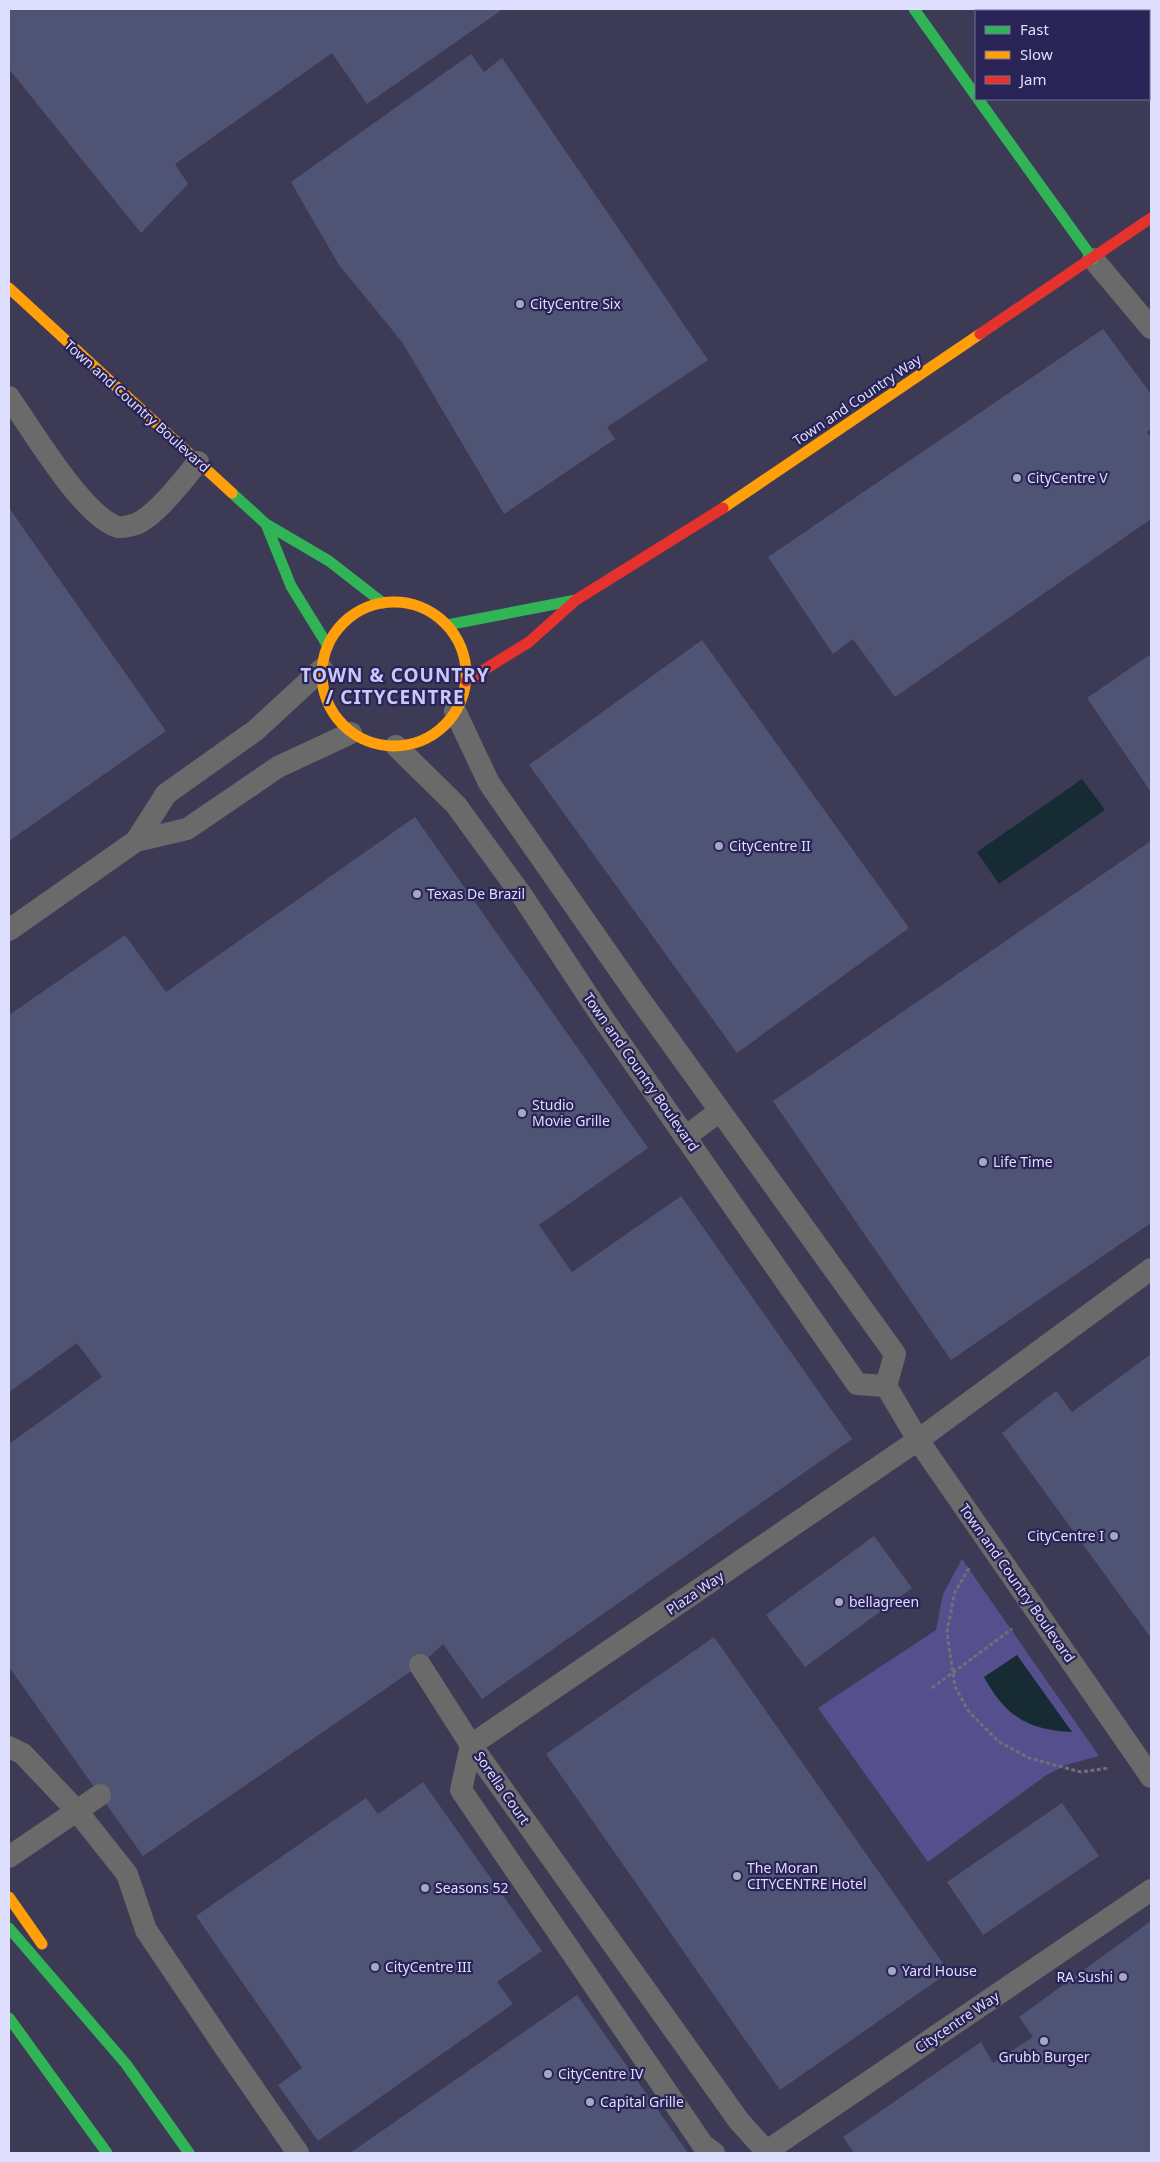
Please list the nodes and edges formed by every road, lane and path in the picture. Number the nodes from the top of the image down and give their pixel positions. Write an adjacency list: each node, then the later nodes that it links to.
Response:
1 (914, 9): 2 (main road)
2 (975, 94)
3 (979, 100): 5 (main road)
4 (1151, 218): 5 (main road, Town and Country Way)
5 (1093, 259): 7 (lane); 11 (main road, Town and Country Way)
6 (9, 288): 9 (main road, Town and Country Boulevard)
7 (1151, 328)
8 (9, 397): 9 (lane)
9 (198, 462): 10 (main road, Town and Country Boulevard)
10 (266, 524): 12 (main road, Town and Country Boulevard); 14 (main road, Town and Country Boulevard)
11 (576, 600): 13 (main road, Town and Country Way); 16 (main road, Town and Country Way)
12 (383, 603): 13 (main road); 14 (main road)
13 (446, 625): 16 (main road)
14 (328, 646): 15 (main road)
15 (322, 669): 18 (main road); 20 (lane)
16 (466, 681): 17 (main road)
17 (455, 711): 19 (main road); 22 (lane)
18 (351, 733): 19 (main road); 20 (lane)
19 (396, 746): 23 (lane, Town and Country Boulevard)
20 (136, 841): 21 (lane)
21 (9, 930)
22 (720, 1111): 23 (lane); 25 (lane)
23 (685, 1136): 25 (lane, Town and Country Boulevard)
24 (1151, 1270): 26 (lane, Plaza Way)
25 (886, 1386): 26 (lane, Town and Country Boulevard)
26 (918, 1440): 28 (lane, Town and Country Boulevard); 32 (lane, Plaza Way)
27 (970, 1566): 30 (path)
28 (1036, 1611): 30 (path); 35 (lane, Town and Country Boulevard)
29 (420, 1665): 32 (lane)
30 (952, 1673): 31 (path); 34 (path)
31 (932, 1688)
32 (471, 1745): 49 (lane, Sorella Court); 50 (lane, Sorella Court)
33 (9, 1747): 37 (lane)
34 (1114, 1768)
35 (1151, 1777)
36 (100, 1795): 37 (lane)
37 (77, 1811): 38 (lane); 48 (lane)
38 (9, 1857)
39 (1151, 1890): 50 (lane, Citycentre Way)
40 (9, 1897): 42 (main road)
41 (9, 1928): 45 (main road)
42 (48, 1952)
43 (59, 1968): 45 (main road)
44 (9, 2018): 46 (main road)
45 (126, 2064): 47 (main road)
46 (107, 2153)
47 (189, 2153)
48 (298, 2153)
49 (714, 2153)
50 (766, 2153)

